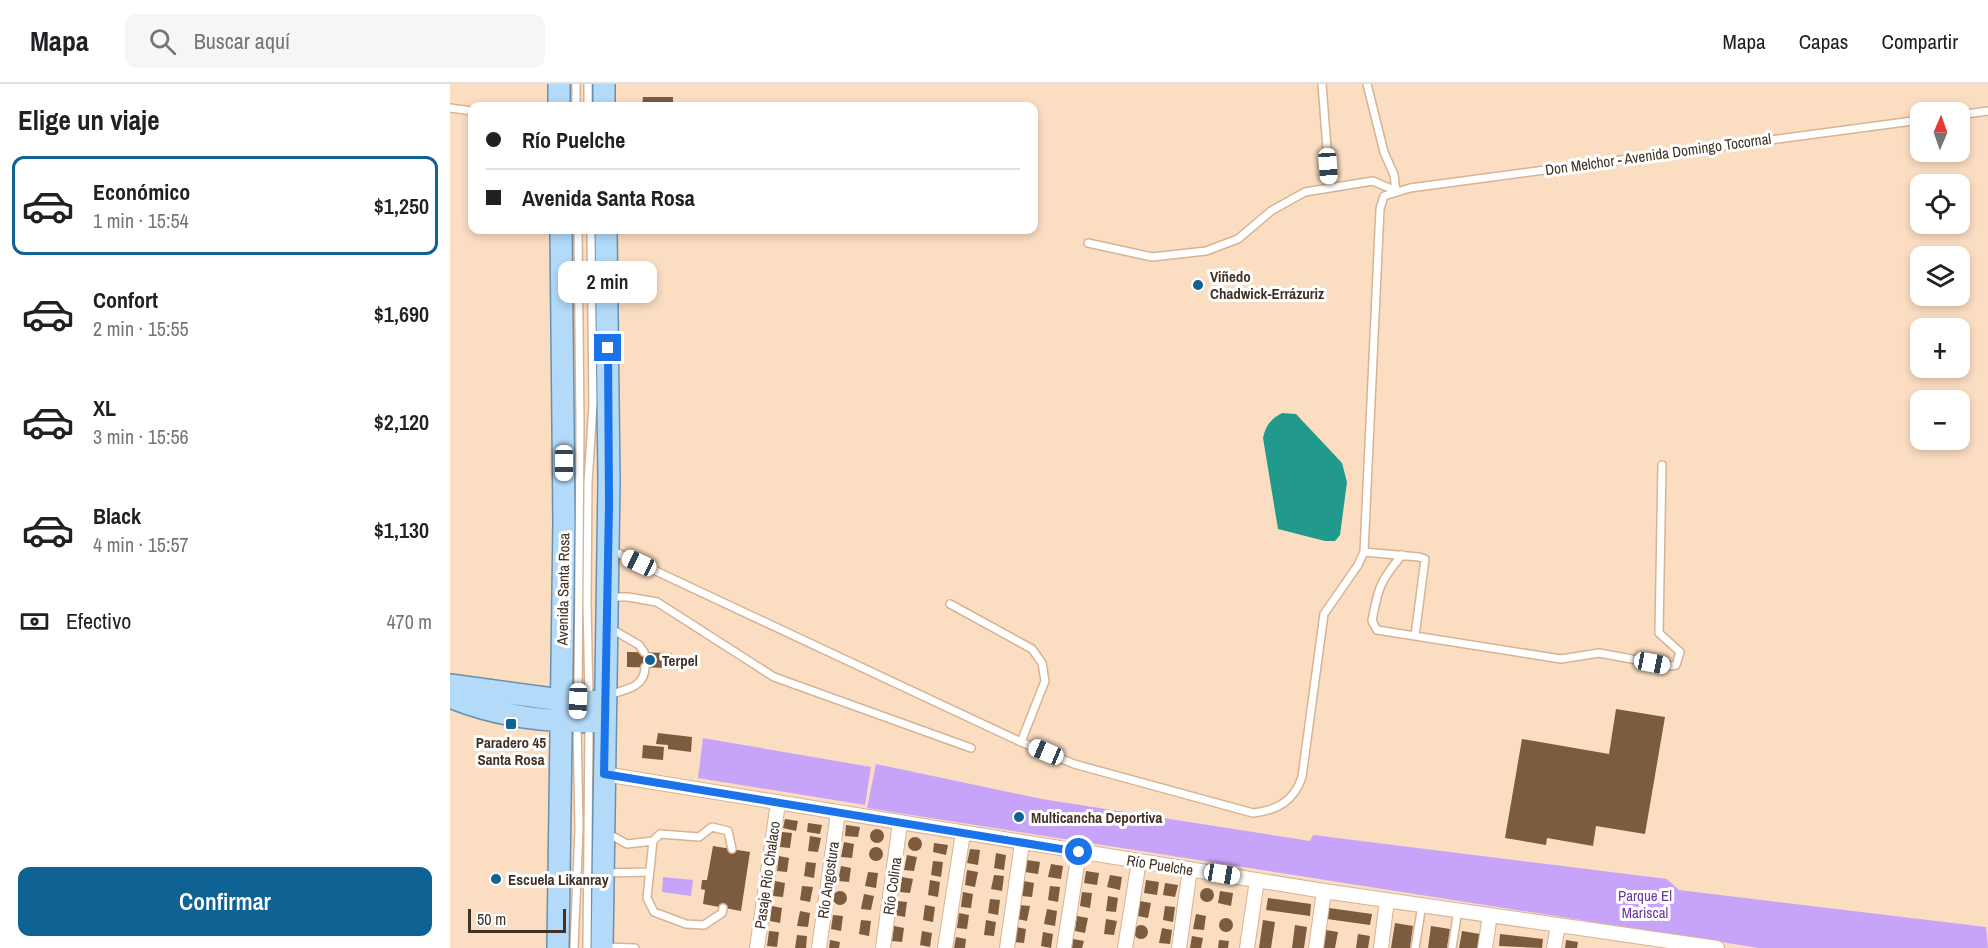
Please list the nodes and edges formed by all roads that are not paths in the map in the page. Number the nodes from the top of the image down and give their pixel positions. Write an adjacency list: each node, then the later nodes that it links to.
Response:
1 (559, 84): 7 (main road)
2 (576, 84): 8 (lane)
3 (588, 84): 9 (lane)
4 (604, 84): 10 (main road)
5 (1322, 84): 16 (lane)
6 (1367, 84): 17 (lane)
7 (559, 102)
8 (576, 102)
9 (588, 102)
10 (604, 102)
11 (450, 108): 12 (lane)
12 (468, 110)
13 (1988, 111): 14 (lane)
14 (1970, 113)
15 (1910, 121): 17 (lane, Don Melchor - Avenida Domingo Tocornal)
16 (1330, 187): 17 (lane); 22 (lane)
17 (1396, 191): 25 (lane)
18 (561, 234): 35 (main road, Avenida Santa Rosa)
19 (578, 234): 35 (lane)
20 (591, 234): 35 (lane)
21 (606, 234): 24 (main road, Avenida Santa Rosa)
22 (1088, 243)
23 (1662, 465): 30 (lane)
24 (609, 549): 27 (main road, Avenida Santa Rosa); 36 (lane)
25 (1364, 552): 26 (lane); 36 (lane)
26 (1402, 555): 30 (lane); 30 (lane)
27 (608, 597): 29 (main road, Avenida Santa Rosa); 37 (lane)
28 (950, 604): 36 (lane)
29 (607, 626): 31 (lane); 35 (main road, Avenida Santa Rosa)
30 (1415, 636)
31 (644, 652)
32 (645, 668): 35 (lane)
33 (450, 685): 35 (main road)
34 (450, 698): 35 (main road)
35 (586, 710): 38 (main road, Avenida Santa Rosa); 62 (main road, Avenida Santa Rosa); 63 (lane); 64 (lane)
36 (1021, 742)
37 (971, 748)
38 (604, 774): 39 (street, Río Puelche); 42 (main road, Avenida Santa Rosa)
39 (778, 803): 40 (street, Río Puelche); 66 (street, Pasaje Río Chalaco)
40 (838, 813): 41 (street, Río Puelche); 67 (street, Río Angostura)
41 (900, 823): 43 (street, Río Puelche); 68 (street, Río Colina)
42 (603, 831): 44 (lane); 51 (main road, Avenida Santa Rosa)
43 (963, 833): 45 (street, Río Puelche); 69 (street)
44 (653, 841): 46 (lane); 50 (lane)
45 (1022, 843): 47 (street, Río Puelche); 70 (street)
46 (732, 849)
47 (1079, 852): 48 (street, Río Puelche); 71 (street)
48 (1139, 861): 49 (street, Río Puelche); 72 (street)
49 (1190, 869): 52 (street, Río Puelche); 73 (street)
50 (649, 872): 51 (lane); 56 (lane)
51 (602, 873): 64 (main road, Avenida Santa Rosa)
52 (1257, 880): 53 (street, Río Puelche); 74 (street)
53 (1324, 891): 54 (street, Río Puelche); 75 (street)
54 (1388, 900): 55 (street, Río Puelche); 76 (street)
55 (1422, 905): 57 (street, Río Puelche); 77 (lane)
56 (723, 908)
57 (1458, 910): 58 (street, Río Puelche); 78 (lane)
58 (1490, 915): 59 (street, Río Puelche); 79 (street)
59 (1558, 925): 60 (street, Río Puelche); 80 (street)
60 (1624, 941): 61 (street, Río Puelche)
61 (1692, 946): 81 (street, Río Puelche)
62 (558, 948)
63 (574, 948)
64 (597, 948): 65 (lane)
65 (635, 948)
66 (757, 948)
67 (819, 948)
68 (883, 948)
69 (945, 948)
70 (1007, 948)
71 (1064, 948)
72 (1125, 948)
73 (1179, 948)
74 (1247, 948)
75 (1316, 948)
76 (1381, 948)
77 (1415, 948)
78 (1452, 948)
79 (1485, 948)
80 (1554, 948)
81 (1717, 948)

